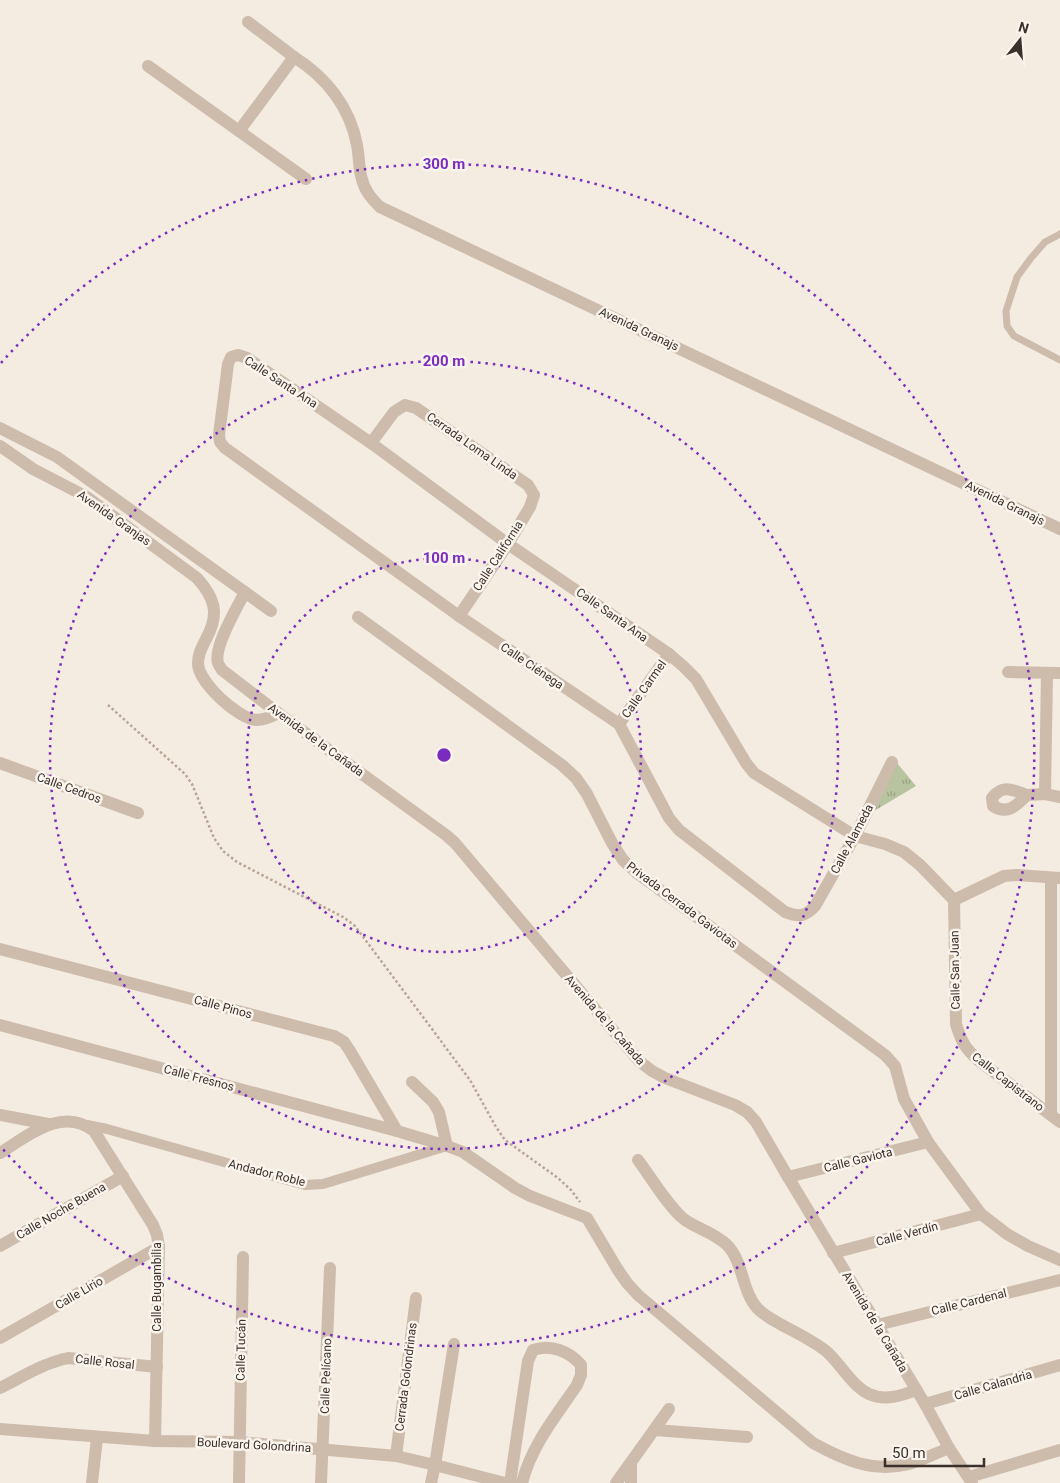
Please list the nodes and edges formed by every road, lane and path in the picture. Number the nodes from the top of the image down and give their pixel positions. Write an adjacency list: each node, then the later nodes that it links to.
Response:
1 (248, 22): 2 (street, Avenida Granajs)
2 (294, 57): 4 (street); 15 (street, Avenida Granajs)
3 (148, 66): 4 (street)
4 (239, 131): 5 (street)
5 (306, 179)
6 (1060, 234): 7 (lane)
7 (1060, 360)
8 (0, 428): 12 (street, Avenida Granjas)
9 (220, 442): 10 (street, Calle Santa Ana); 19 (street, Calle Ciénega)
10 (371, 443): 14 (street, Cerrada Loma Linda); 16 (street, Calle Santa Ana)
11 (0, 446): 13 (street, Avenida Granjas)
12 (44, 449): 13 (street); 17 (street, Avenida Granjas)
13 (33, 468): 21 (street, Avenida Granjas)
14 (534, 495): 16 (street, Calle California)
15 (1060, 529)
16 (508, 544): 19 (street, Calle California); 22 (street, Calle Santa Ana)
17 (245, 592): 18 (street, Avenida Granjas); 21 (street, Avenida de la Cañada)
18 (272, 611)
19 (459, 616): 28 (street, Calle Ciénega)
20 (358, 617): 48 (street, Privada Cerrada Gaviotas)
21 (217, 634): 27 (street, Avenida de la Cañada); 27 (street, Avenida Granjas)
22 (669, 654): 28 (street, Calle Carmel); 35 (street, Calle Santa Ana)
23 (1008, 672): 24 (street)
24 (1047, 673): 25 (street); 31 (street)
25 (1060, 673)
26 (108, 706): 55 (path)
27 (278, 713): 53 (street, Avenida de la Cañada)
28 (618, 724): 38 (street, Calle Ciénega)
29 (892, 762): 35 (street, Calle Alameda)
30 (0, 763): 34 (street, Calle Cedros)
31 (1044, 794): 32 (street); 33 (street)
32 (1027, 795)
33 (1060, 797)
34 (138, 813)
35 (855, 836): 37 (street, Calle Santa Ana); 38 (street, Calle Alameda)
36 (1056, 878): 37 (street); 44 (street)
37 (954, 900): 41 (street, Calle San Juan)
38 (808, 914)
39 (0, 949): 47 (street, Calle Pinos)
40 (0, 1025): 47 (street, Calle Fresnos)
41 (960, 1039): 44 (street, Calle Capistrano)
42 (412, 1082): 49 (street)
43 (0, 1116): 45 (street)
44 (1055, 1118)
45 (48, 1124): 46 (street); 50 (street)
46 (86, 1125): 49 (street, Andador Roble); 52 (street, Calle Bugambilia)
47 (397, 1131): 49 (street, Calle Fresnos)
48 (928, 1142): 53 (street, Calle Gaviota); 54 (street, Privada Cerrada Gaviotas)
49 (447, 1146): 55 (street, Calle Fresnos)
50 (0, 1153)
51 (638, 1160): 70 (street)
52 (123, 1176): 56 (street, Calle Noche Buena); 57 (street, Calle Bugambilia)
53 (788, 1177): 58 (street, Avenida de la Cañada)
54 (981, 1214): 58 (street, Calle Verdín); 60 (street, Privada Cerrada Gaviotas)
55 (587, 1218): 80 (street)
56 (0, 1246)
57 (159, 1247): 65 (street, Calle Lirio); 68 (street, Calle Bugambilia)
58 (833, 1253): 64 (street, Avenida de la Cañada)
59 (243, 1257): 78 (street, Calle Tucán)
60 (1060, 1260)
61 (330, 1268): 79 (street, Calle Pelícano)
62 (1060, 1280): 64 (street, Calle Cardenal)
63 (416, 1298): 82 (street, Cerrada Golondrinas)
64 (877, 1325): 70 (street, Avenida de la Cañada)
65 (0, 1338)
66 (454, 1344): 84 (street)
67 (1060, 1365): 71 (street, Calle Calandria)
68 (157, 1367): 69 (street, Calle Rosal); 77 (street, Calle Bugambilia)
69 (0, 1388)
70 (916, 1390): 71 (street, Avenida de la Cañada)
71 (925, 1404): 80 (street, Avenida de la Cañada)
72 (669, 1409): 74 (street)
73 (0, 1429): 76 (street, Boulevard Golondrina)
74 (655, 1430): 75 (street); 83 (street)
75 (747, 1437)
76 (97, 1438): 77 (street, Boulevard Golondrina); 86 (street)
77 (155, 1442): 78 (street, Boulevard Golondrina)
78 (240, 1442): 79 (street, Boulevard Golondrina); 87 (street, Calle Tucán)
79 (323, 1448): 82 (street, Boulevard Golondrina); 88 (street, Calle Pelícano)
80 (949, 1448): 85 (street, Avenida de la Cañada)
81 (1060, 1450): 85 (street)
82 (396, 1456): 84 (street, Boulevard Golondrina)
83 (631, 1464): 93 (street); 94 (street)
84 (436, 1465): 89 (street); 90 (street, Boulevard Golondrina)
85 (970, 1480)
86 (92, 1483)
87 (239, 1483)
88 (321, 1483)
89 (431, 1483)
90 (505, 1483)
91 (510, 1483): 92 (street)
92 (522, 1483)
93 (616, 1483)
94 (631, 1483)

